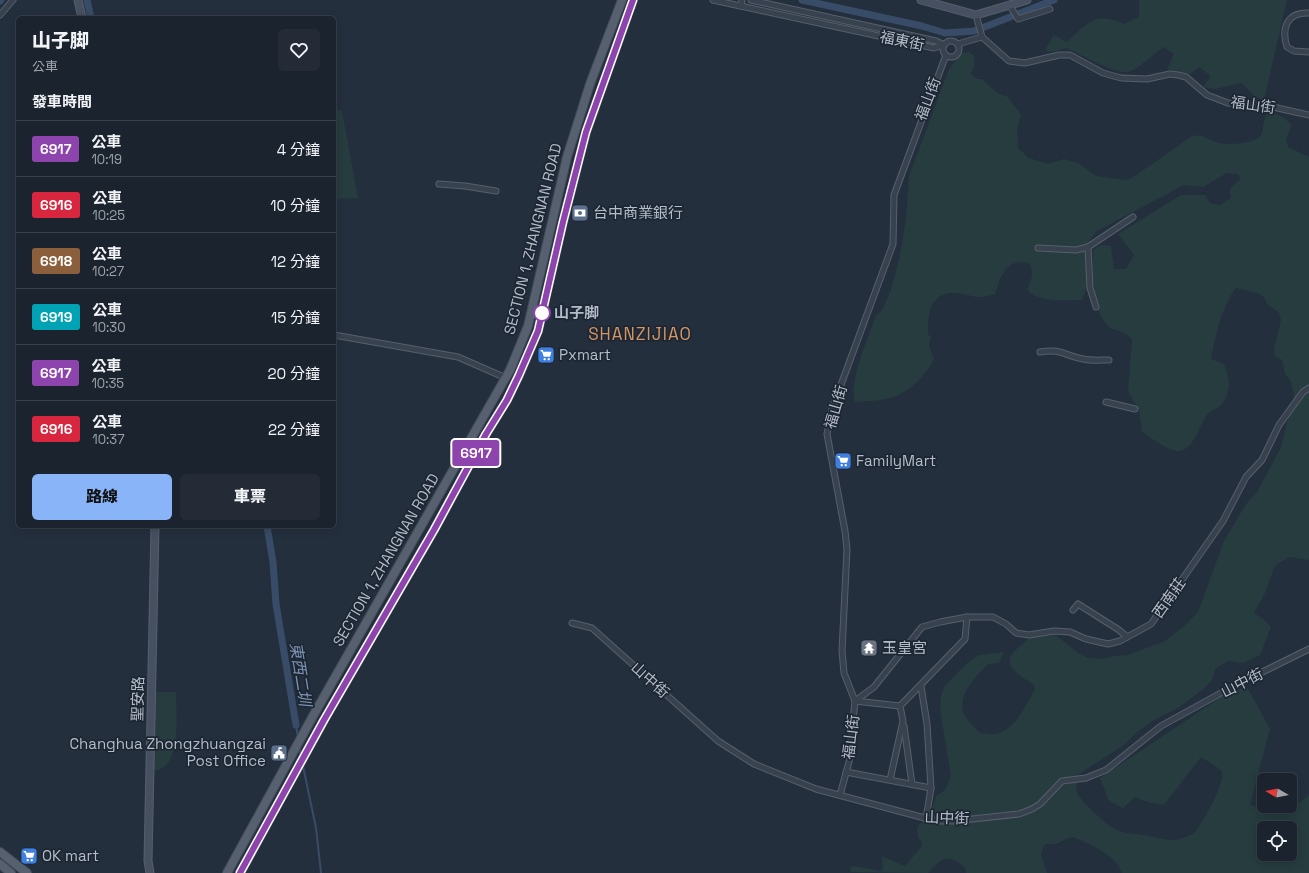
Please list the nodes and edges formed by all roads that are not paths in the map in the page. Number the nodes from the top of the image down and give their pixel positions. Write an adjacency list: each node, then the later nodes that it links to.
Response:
1 (13, 0): 15 (street)
2 (78, 0): 17 (street)
3 (622, 0): 34 (main road, SECTION 1, ZHANGNAN ROAD)
4 (633, 0): 60 (main road, SECTION 1, ZHANGNAN ROAD)
5 (713, 0): 10 (street, 福東街)
6 (742, 0): 10 (street)
7 (751, 0): 13 (street, 福東街)
8 (921, 0): 16 (street)
9 (1027, 0): 11 (street)
10 (741, 6): 18 (street, 福東街)
11 (1012, 7): 12 (street); 16 (street)
12 (1050, 9)
13 (794, 10): 18 (street); 21 (street, 福東街)
14 (1309, 13): 22 (street)
15 (0, 15)
16 (976, 15): 19 (street)
17 (82, 16)
18 (793, 17): 21 (street, 福東街)
19 (982, 37): 20 (street); 24 (street, 福山街)
20 (958, 44): 21 (street); 23 (street)
21 (944, 45): 23 (street)
22 (1309, 52)
23 (946, 55): 45 (street, 福山街)
24 (1309, 115)
25 (439, 184): 26 (street)
26 (496, 191)
27 (1133, 217): 28 (street)
28 (1088, 247): 29 (street); 30 (street)
29 (1038, 248)
30 (1096, 307)
31 (336, 335): 34 (street)
32 (1040, 352): 33 (street)
33 (1109, 360)
34 (506, 378): 59 (main road, SECTION 1, ZHANGNAN ROAD)
35 (1309, 388): 42 (street, 西南莊)
36 (1106, 402): 37 (street)
37 (1135, 409)
38 (154, 528): 58 (street, 聖安路)
39 (1073, 610): 42 (street)
40 (967, 617): 42 (street, 西南莊); 44 (street); 45 (street, 西南莊)
41 (572, 623): 52 (street, 山中街)
42 (1128, 637)
43 (1309, 649): 53 (street, 山中街)
44 (921, 686): 46 (street); 51 (street)
45 (855, 701): 46 (street); 48 (street, 福山街)
46 (900, 706): 47 (street)
47 (903, 721): 49 (street); 50 (street)
48 (846, 772): 49 (street); 52 (street, 福山街)
49 (890, 780): 50 (street)
50 (912, 784): 51 (street)
51 (931, 788): 53 (street)
52 (840, 795): 53 (street, 山中街)
53 (926, 819)
54 (0, 852): 57 (main road)
55 (0, 864): 56 (main road)
56 (11, 873)
57 (27, 873)
58 (150, 873)
59 (227, 873)
60 (240, 873)

